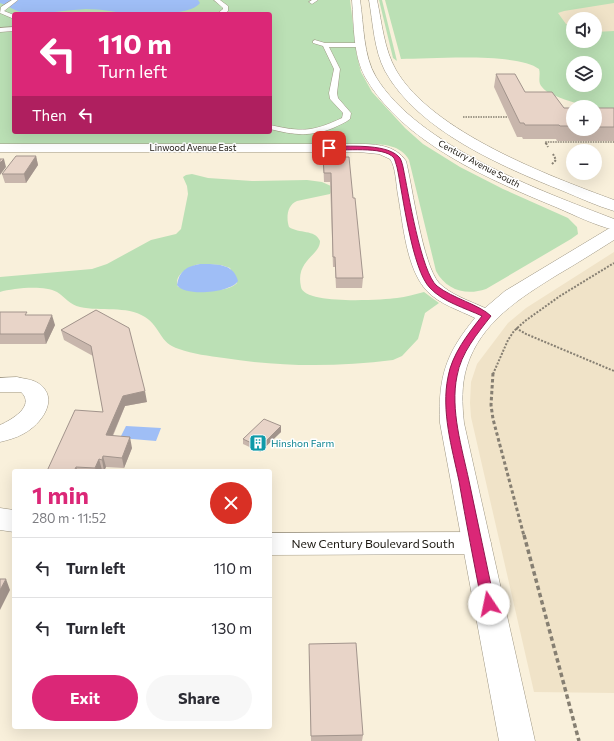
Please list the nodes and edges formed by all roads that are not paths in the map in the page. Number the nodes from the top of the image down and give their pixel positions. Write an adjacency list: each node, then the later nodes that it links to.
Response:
1 (15, 0): 6 (lane)
2 (216, 0): 5 (lane)
3 (356, 0): 10 (main road, Century Avenue South)
4 (373, 0): 14 (main road, Century Avenue South)
5 (223, 12)
6 (12, 16)
7 (12, 29): 8 (lane)
8 (0, 30)
9 (315, 42): 11 (lane)
10 (362, 44): 11 (lane); 15 (main road, Century Avenue South)
11 (325, 45): 12 (lane)
12 (272, 127)
13 (0, 148): 17 (main road, Linwood Avenue East)
14 (614, 206)
15 (614, 225)
16 (614, 233): 17 (main road)
17 (487, 316): 22 (main road)
18 (0, 385): 19 (main road)
19 (0, 434)
20 (0, 519): 21 (main road)
21 (12, 521)
22 (477, 543): 23 (main road, New Century Boulevard South); 24 (main road)
23 (272, 544)
24 (517, 741)

